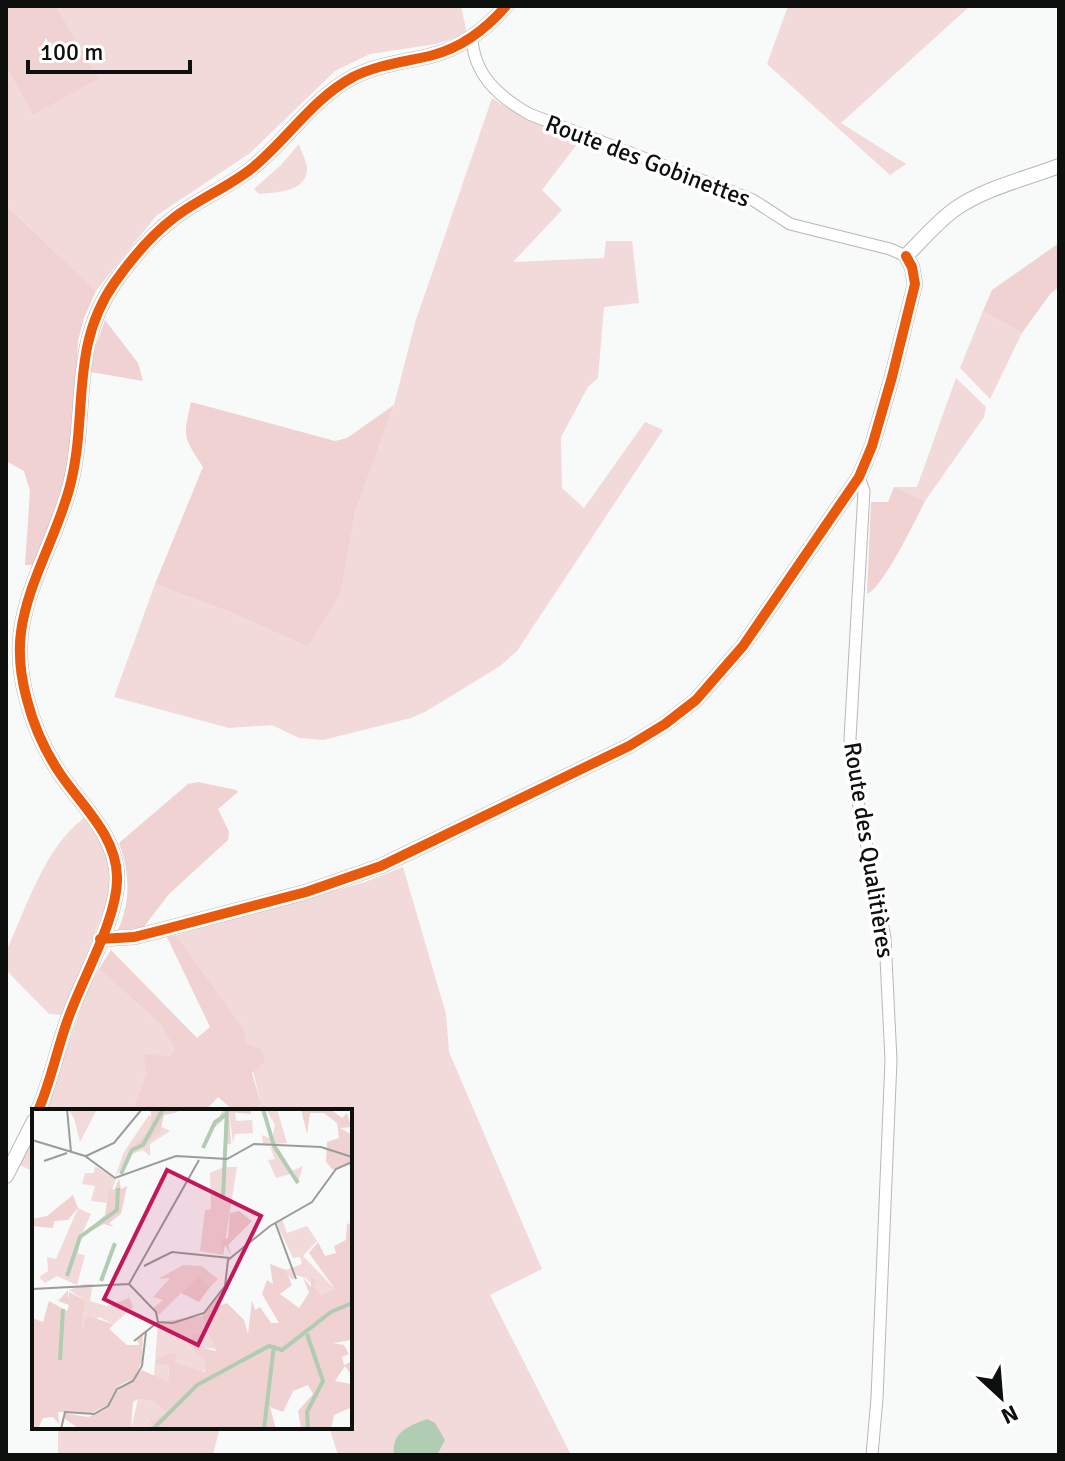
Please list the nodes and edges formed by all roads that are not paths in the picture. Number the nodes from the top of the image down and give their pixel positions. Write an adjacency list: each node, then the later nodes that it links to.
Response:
1 (506, 6): 2 (street)
2 (472, 38): 4 (street, Route des Gobinettes); 6 (street)
3 (1059, 166): 4 (street)
4 (906, 256): 5 (street, Route des Qualitières)
5 (859, 477): 6 (street); 10 (street, Route des Qualitières)
6 (100, 939): 7 (street)
7 (39, 1109)
8 (32, 1125): 9 (street)
9 (6, 1176)
10 (872, 1455)

